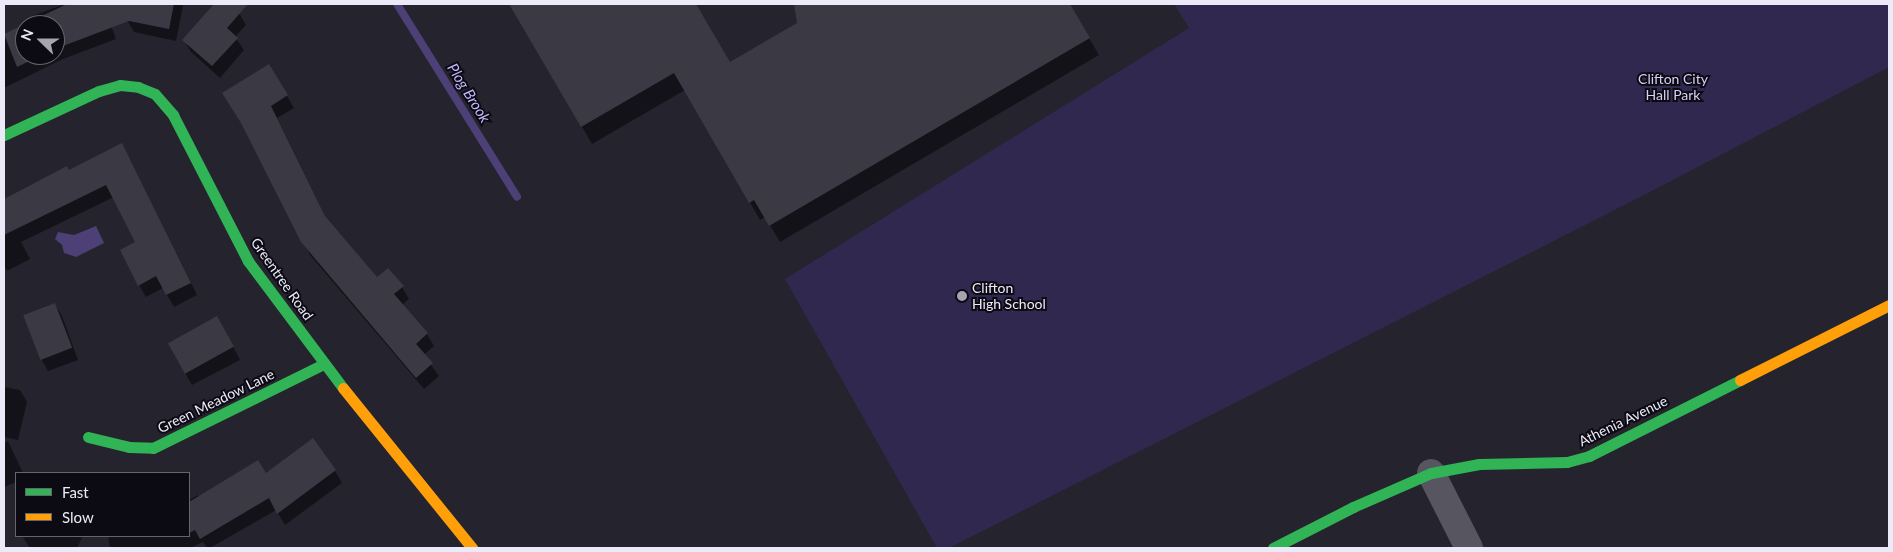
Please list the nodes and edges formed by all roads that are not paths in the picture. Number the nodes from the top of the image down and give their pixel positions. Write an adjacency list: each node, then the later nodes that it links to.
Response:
1 (4, 135): 3 (street, Greentree Road)
2 (1889, 305): 5 (street, Athenia Avenue)
3 (324, 364): 4 (street, Green Meadow Lane); 6 (street, Greentree Road)
4 (88, 437)
5 (1431, 473): 7 (street, Athenia Avenue); 8 (street)
6 (472, 548)
7 (1273, 548)
8 (1469, 548)

